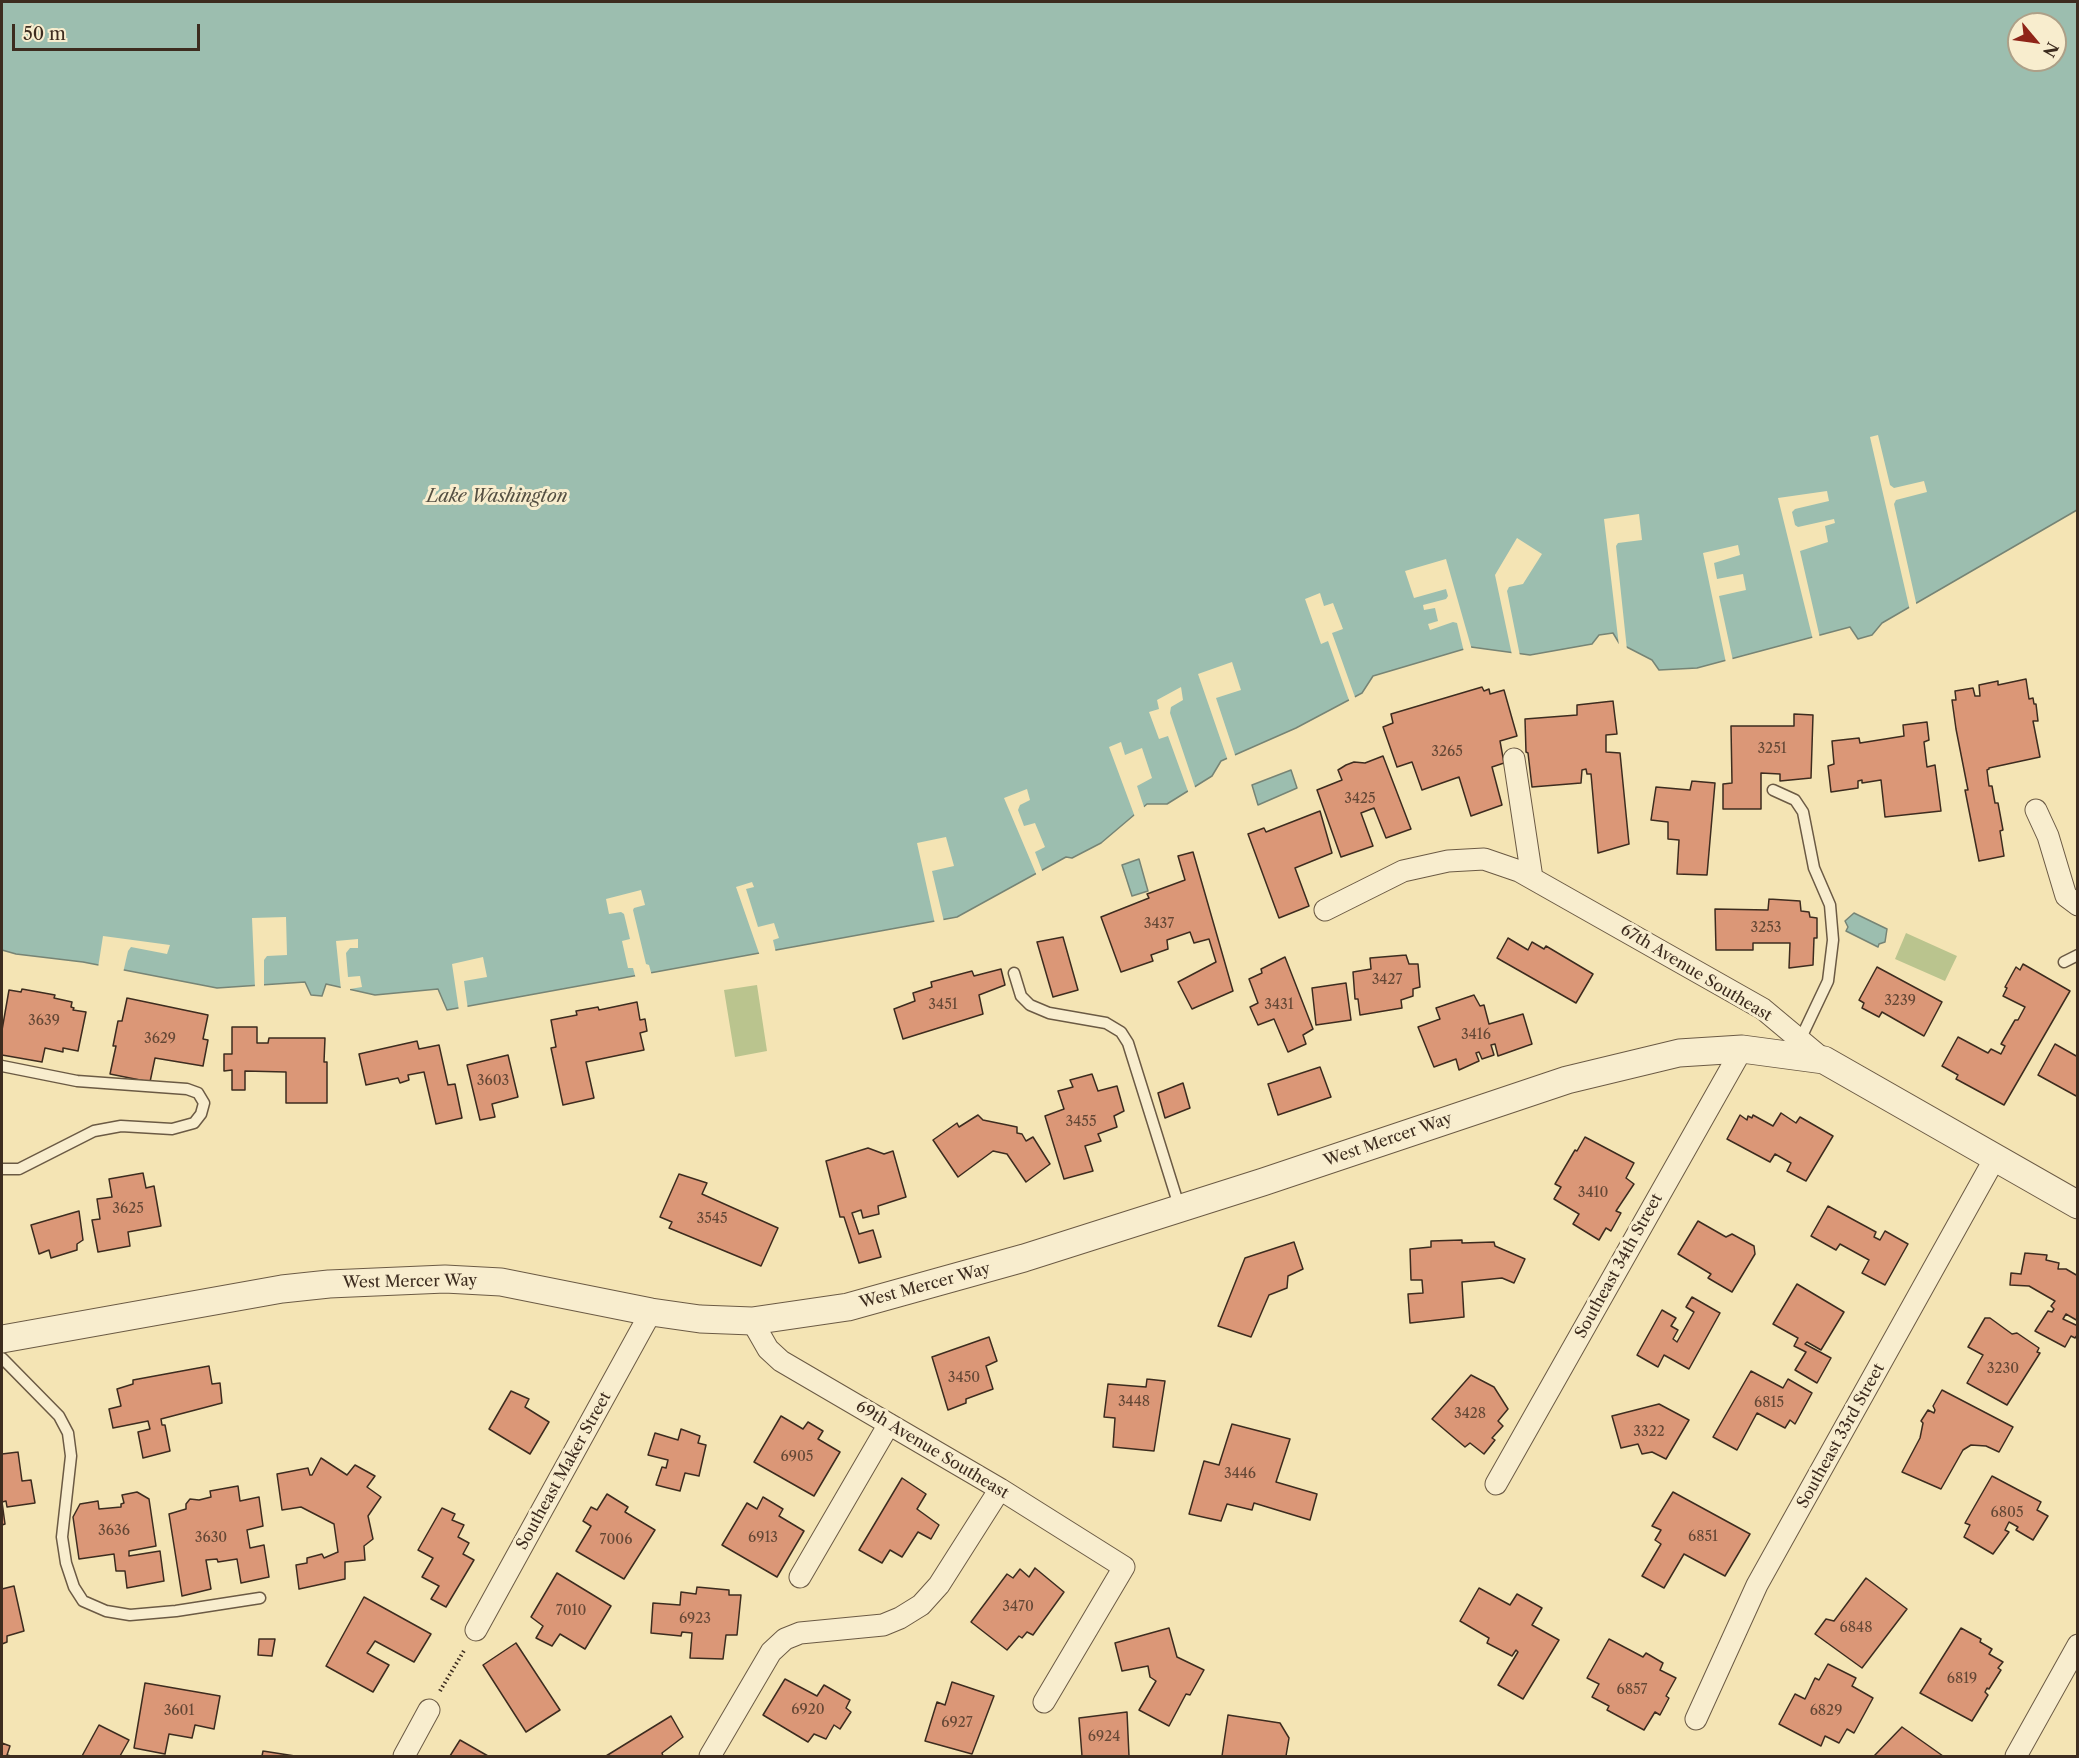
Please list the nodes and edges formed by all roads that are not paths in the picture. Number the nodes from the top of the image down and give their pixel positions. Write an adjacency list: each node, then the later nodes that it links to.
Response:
1 (1514, 759): 4 (street)
2 (1773, 790): 10 (lane)
3 (2037, 810): 5 (street)
4 (1532, 878): 6 (street, 67th Avenue Southeast); 10 (street, 67th Avenue Southeast)
5 (2078, 905)
6 (1325, 910)
7 (2078, 955): 8 (lane)
8 (2064, 962)
9 (1014, 973): 17 (lane)
10 (1800, 1040): 12 (street, 67th Avenue Southeast)
11 (1742, 1049): 12 (street, West Mercer Way); 17 (street, West Mercer Way); 23 (street, Southeast 34th Street)
12 (1824, 1060): 14 (street, 67th Avenue Southeast)
13 (2, 1066): 15 (lane)
14 (1995, 1158): 16 (street, 67th Avenue Southeast); 31 (street, Southeast 33rd Street)
15 (2, 1169)
16 (2078, 1205)
17 (1180, 1209): 19 (street, West Mercer Way)
18 (651, 1312): 19 (street, West Mercer Way); 20 (street, West Mercer Way); 27 (street, Southeast Maker Street)
19 (752, 1321): 22 (street, 69th Avenue Southeast)
20 (2, 1339)
21 (2, 1358): 26 (lane)
22 (889, 1424): 24 (street, 69th Avenue Southeast); 25 (street)
23 (1496, 1484)
24 (1000, 1490): 29 (street, 69th Avenue Southeast); 33 (street)
25 (800, 1577)
26 (260, 1598)
27 (477, 1630)
28 (2078, 1645): 34 (street)
29 (1044, 1702)
30 (429, 1710): 32 (street)
31 (1696, 1719)
32 (404, 1756)
33 (710, 1756)
34 (2016, 1756)

